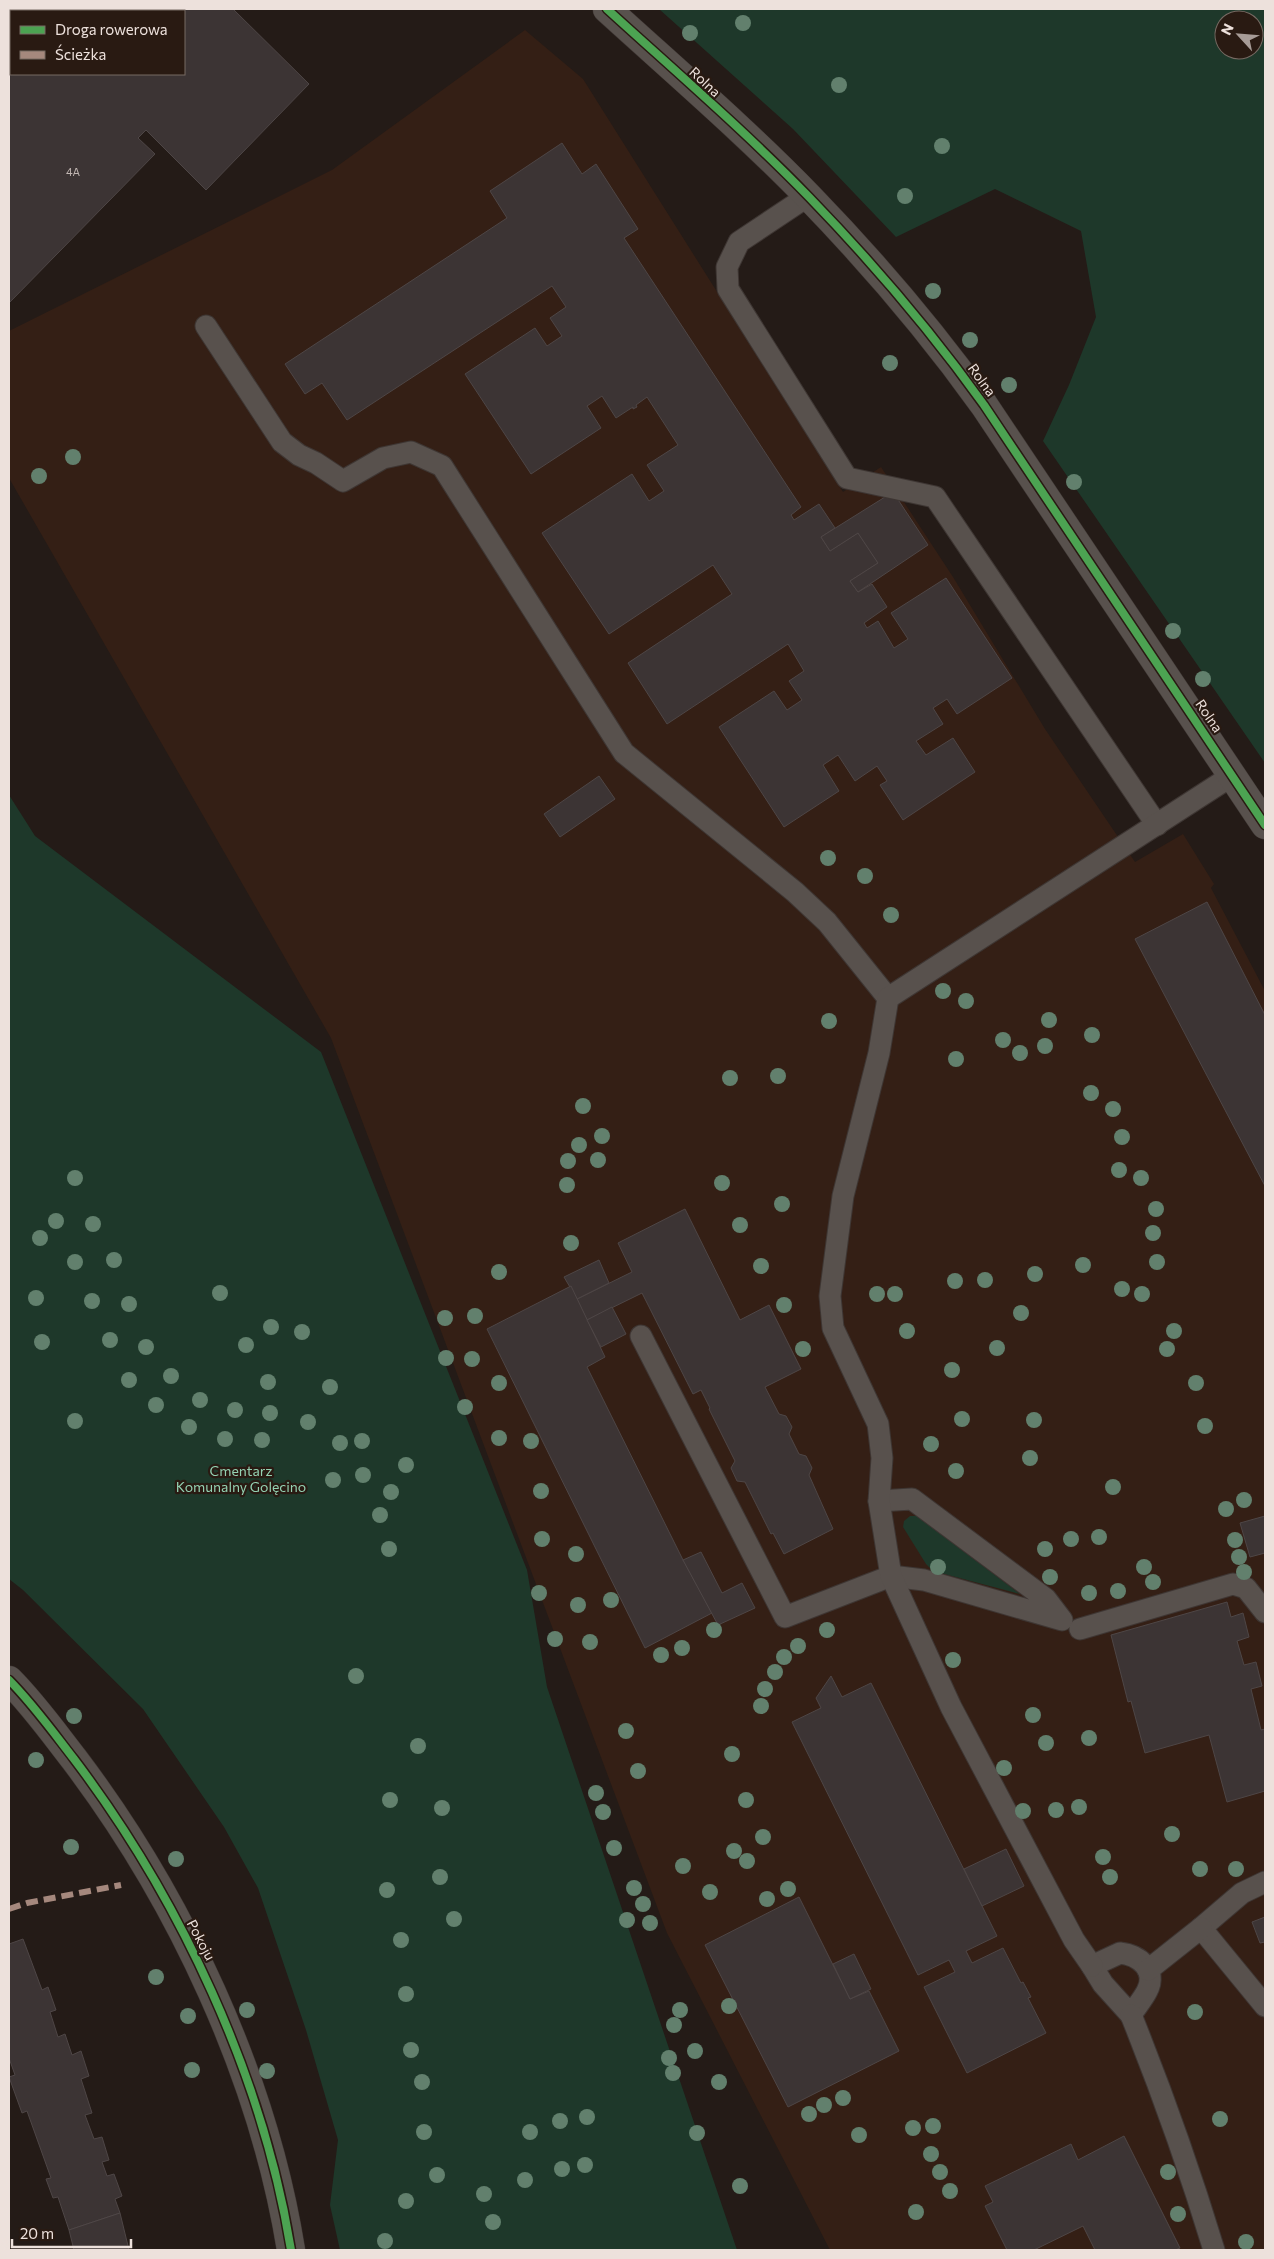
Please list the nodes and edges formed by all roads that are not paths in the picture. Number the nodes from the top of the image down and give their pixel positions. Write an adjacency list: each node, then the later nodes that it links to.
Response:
1 (607, 9): 2 (street, Rolna)
2 (808, 196): 4 (street, Rolna); 5 (lane)
3 (206, 326): 7 (lane)
4 (1233, 775): 5 (lane); 6 (street, Rolna)
5 (1157, 824): 7 (lane)
6 (1265, 825)
7 (888, 998): 9 (lane)
8 (641, 1336): 10 (lane)
9 (879, 1501): 10 (lane); 10 (lane)
10 (891, 1576): 16 (lane)
11 (1265, 1612): 12 (lane)
12 (1080, 1629)
13 (9, 1680): 20 (street, Pokoju)
14 (1265, 1882): 15 (lane)
15 (1201, 1928): 17 (lane); 18 (lane)
16 (1092, 1966): 17 (lane); 19 (lane)
17 (1148, 1970): 19 (lane)
18 (1265, 2006)
19 (1131, 2015): 21 (lane)
20 (291, 2250)
21 (1214, 2250)

